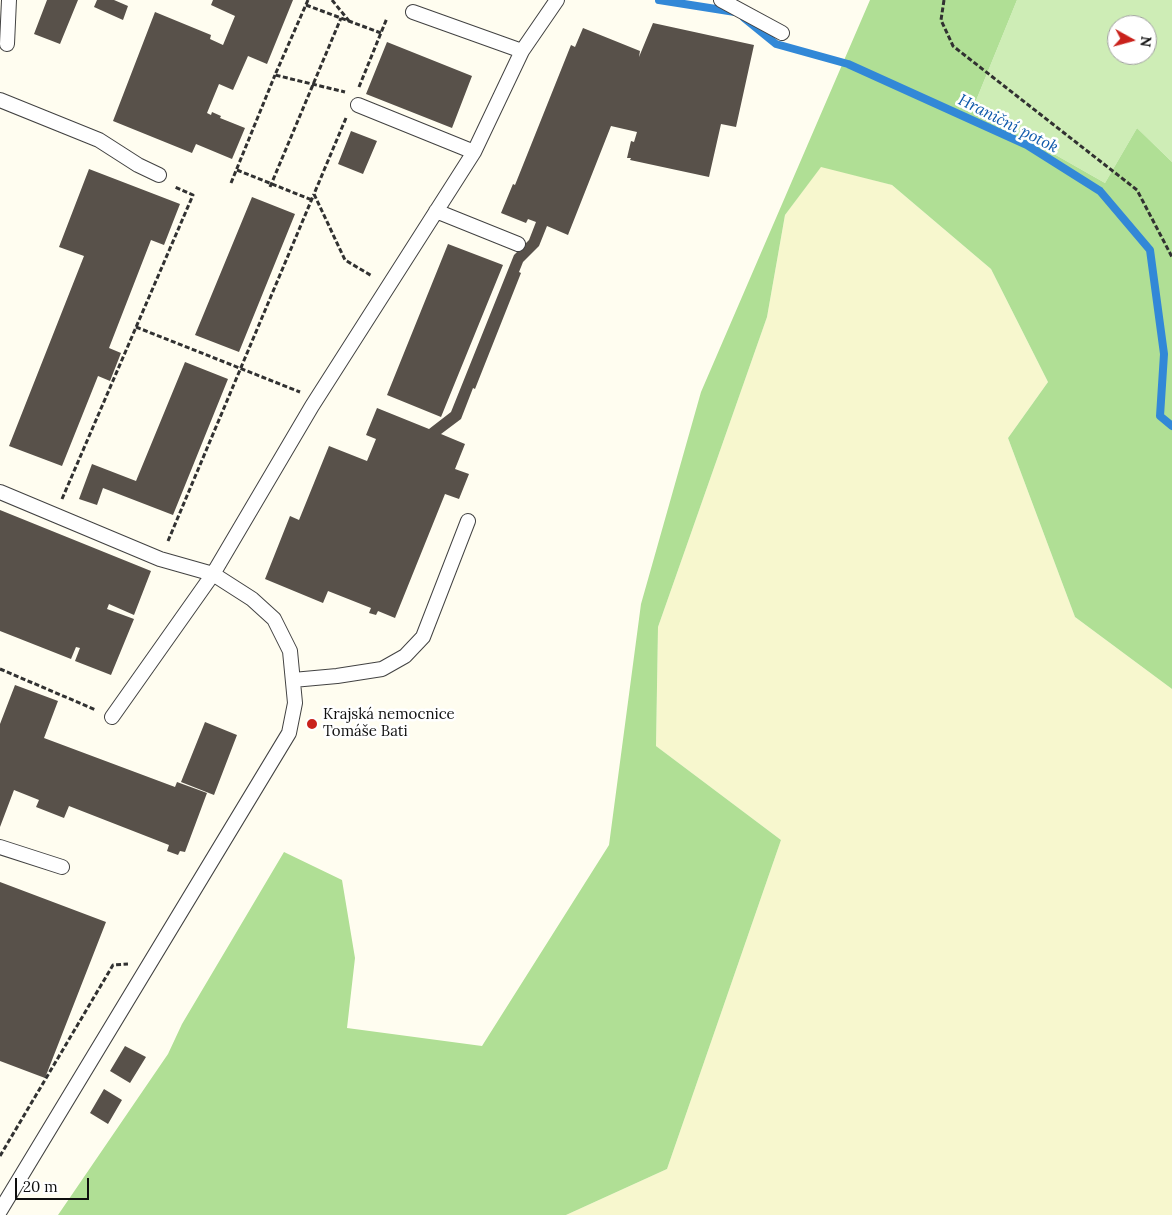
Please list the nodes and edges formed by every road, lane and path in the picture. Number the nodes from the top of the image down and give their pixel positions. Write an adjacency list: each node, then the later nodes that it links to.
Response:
1 (9, 0): 14 (lane)
2 (308, 0): 7 (path)
3 (332, 0): 11 (path)
4 (557, 0): 15 (lane)
5 (721, 0): 13 (lane)
6 (944, 0): 31 (path)
7 (306, 5): 9 (path); 16 (path)
8 (413, 12): 15 (lane)
9 (341, 18): 11 (path); 17 (path)
10 (387, 18): 12 (path)
11 (350, 22): 12 (path)
12 (381, 33): 20 (path)
13 (782, 33)
14 (8, 44)
15 (522, 51): 21 (lane)
16 (275, 74): 17 (path); 22 (path)
17 (313, 84): 18 (path); 25 (path)
18 (347, 93)
19 (0, 100): 23 (lane)
20 (354, 104): 21 (lane); 27 (path)
21 (474, 152): 29 (lane)
22 (237, 170): 24 (path); 25 (path)
23 (159, 176)
24 (231, 183)
25 (270, 185): 28 (path)
26 (172, 186): 33 (path)
27 (314, 194): 28 (path); 32 (path)
28 (312, 200): 34 (path)
29 (436, 211): 30 (lane); 32 (lane)
30 (518, 244)
31 (1172, 257)
32 (388, 286): 35 (lane)
33 (136, 327): 34 (path); 37 (path)
34 (241, 368): 35 (path); 39 (path)
35 (317, 398): 40 (lane)
36 (0, 492): 37 (lane)
37 (56, 516): 39 (lane)
38 (468, 521): 42 (lane)
39 (160, 559): 40 (lane)
40 (213, 574): 42 (lane); 43 (lane)
41 (0, 669): 43 (path)
42 (293, 680): 48 (lane)
43 (112, 717)
44 (0, 847): 45 (lane)
45 (62, 867)
46 (129, 964): 47 (path)
47 (0, 1156)
48 (0, 1210)

